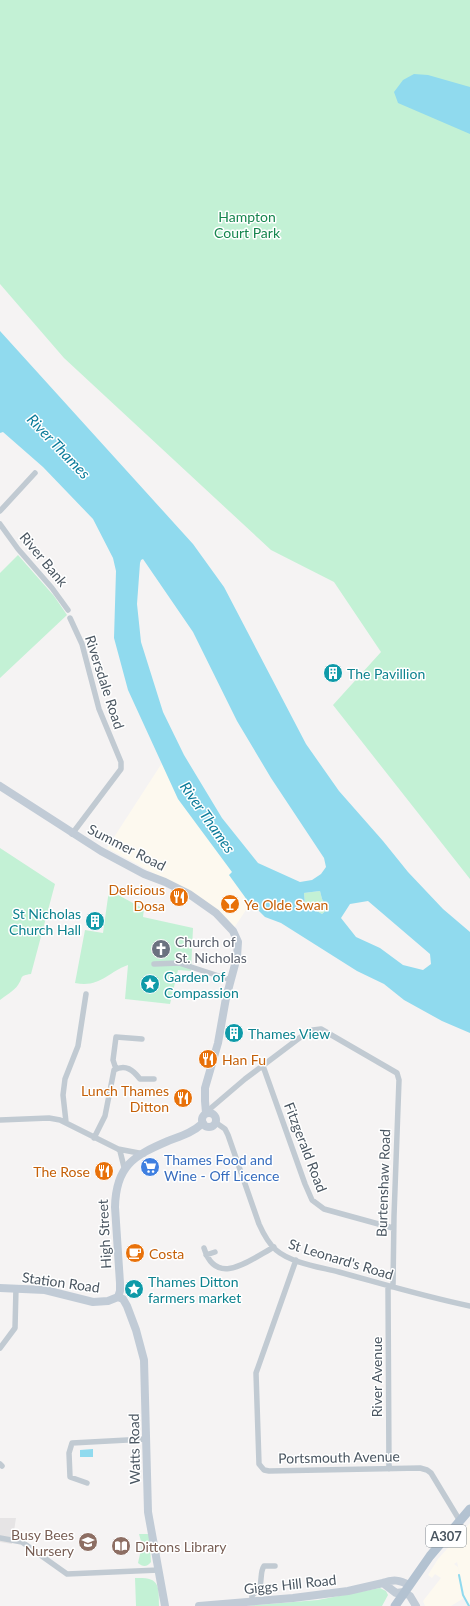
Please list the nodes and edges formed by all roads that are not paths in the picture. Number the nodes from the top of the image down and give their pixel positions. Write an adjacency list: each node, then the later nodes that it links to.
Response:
1 (35, 473): 2 (street)
2 (0, 511)
3 (0, 524): 4 (street, River Bank)
4 (68, 610)
5 (70, 618): 7 (street, Riversdale Road)
6 (0, 786): 7 (street, Summer Road)
7 (72, 834): 9 (street, Summer Road)
8 (154, 964): 9 (street)
9 (230, 980): 15 (street)
10 (86, 994): 17 (street)
11 (142, 1039): 13 (street)
12 (263, 1066): 15 (street); 24 (street, Fitzgerald Road); 24 (street, Burtenshaw Road)
13 (116, 1069): 14 (street); 20 (street)
14 (154, 1079)
15 (208, 1113): 18 (street); 19 (street)
16 (0, 1120): 17 (street)
17 (66, 1122): 20 (street)
18 (215, 1122): 19 (street); 25 (street, St Leonard's Road)
19 (203, 1123): 22 (street)
20 (94, 1138): 21 (street)
21 (118, 1149): 22 (street); 23 (street)
22 (144, 1154): 23 (street)
23 (124, 1167): 33 (street, High Street)
24 (393, 1228): 30 (street, Burtenshaw Road)
25 (274, 1247): 28 (street); 29 (street, St Leonard's Road)
26 (204, 1248): 28 (street)
27 (215, 1252): 28 (street)
28 (206, 1254)
29 (296, 1260): 30 (street, St Leonard's Road); 37 (street, Portsmouth Avenue)
30 (390, 1287): 34 (street, St Leonard's Road); 37 (street, River Avenue)
31 (0, 1288): 32 (street, Station Road)
32 (16, 1288): 33 (street, Station Road); 35 (street)
33 (118, 1297): 36 (street, Watts Road)
34 (470, 1306)
35 (0, 1348)
36 (146, 1438): 38 (street); 43 (street, Watts Road)
37 (389, 1469): 40 (street, Portsmouth Avenue)
38 (87, 1483)
39 (470, 1509): 40 (main road, A307)
40 (460, 1521): 45 (main road, A307)
41 (0, 1538): 43 (street)
42 (274, 1566): 46 (street)
43 (159, 1570): 47 (street, Watts Road)
44 (383, 1583): 45 (street, Giggs Hill Road); 45 (street); 46 (street, Giggs Hill Road)
45 (407, 1589): 49 (main road, A307); 50 (street)
46 (252, 1601): 48 (street, Giggs Hill Road)
47 (165, 1606)
48 (199, 1606)
49 (395, 1606)
50 (416, 1606)

